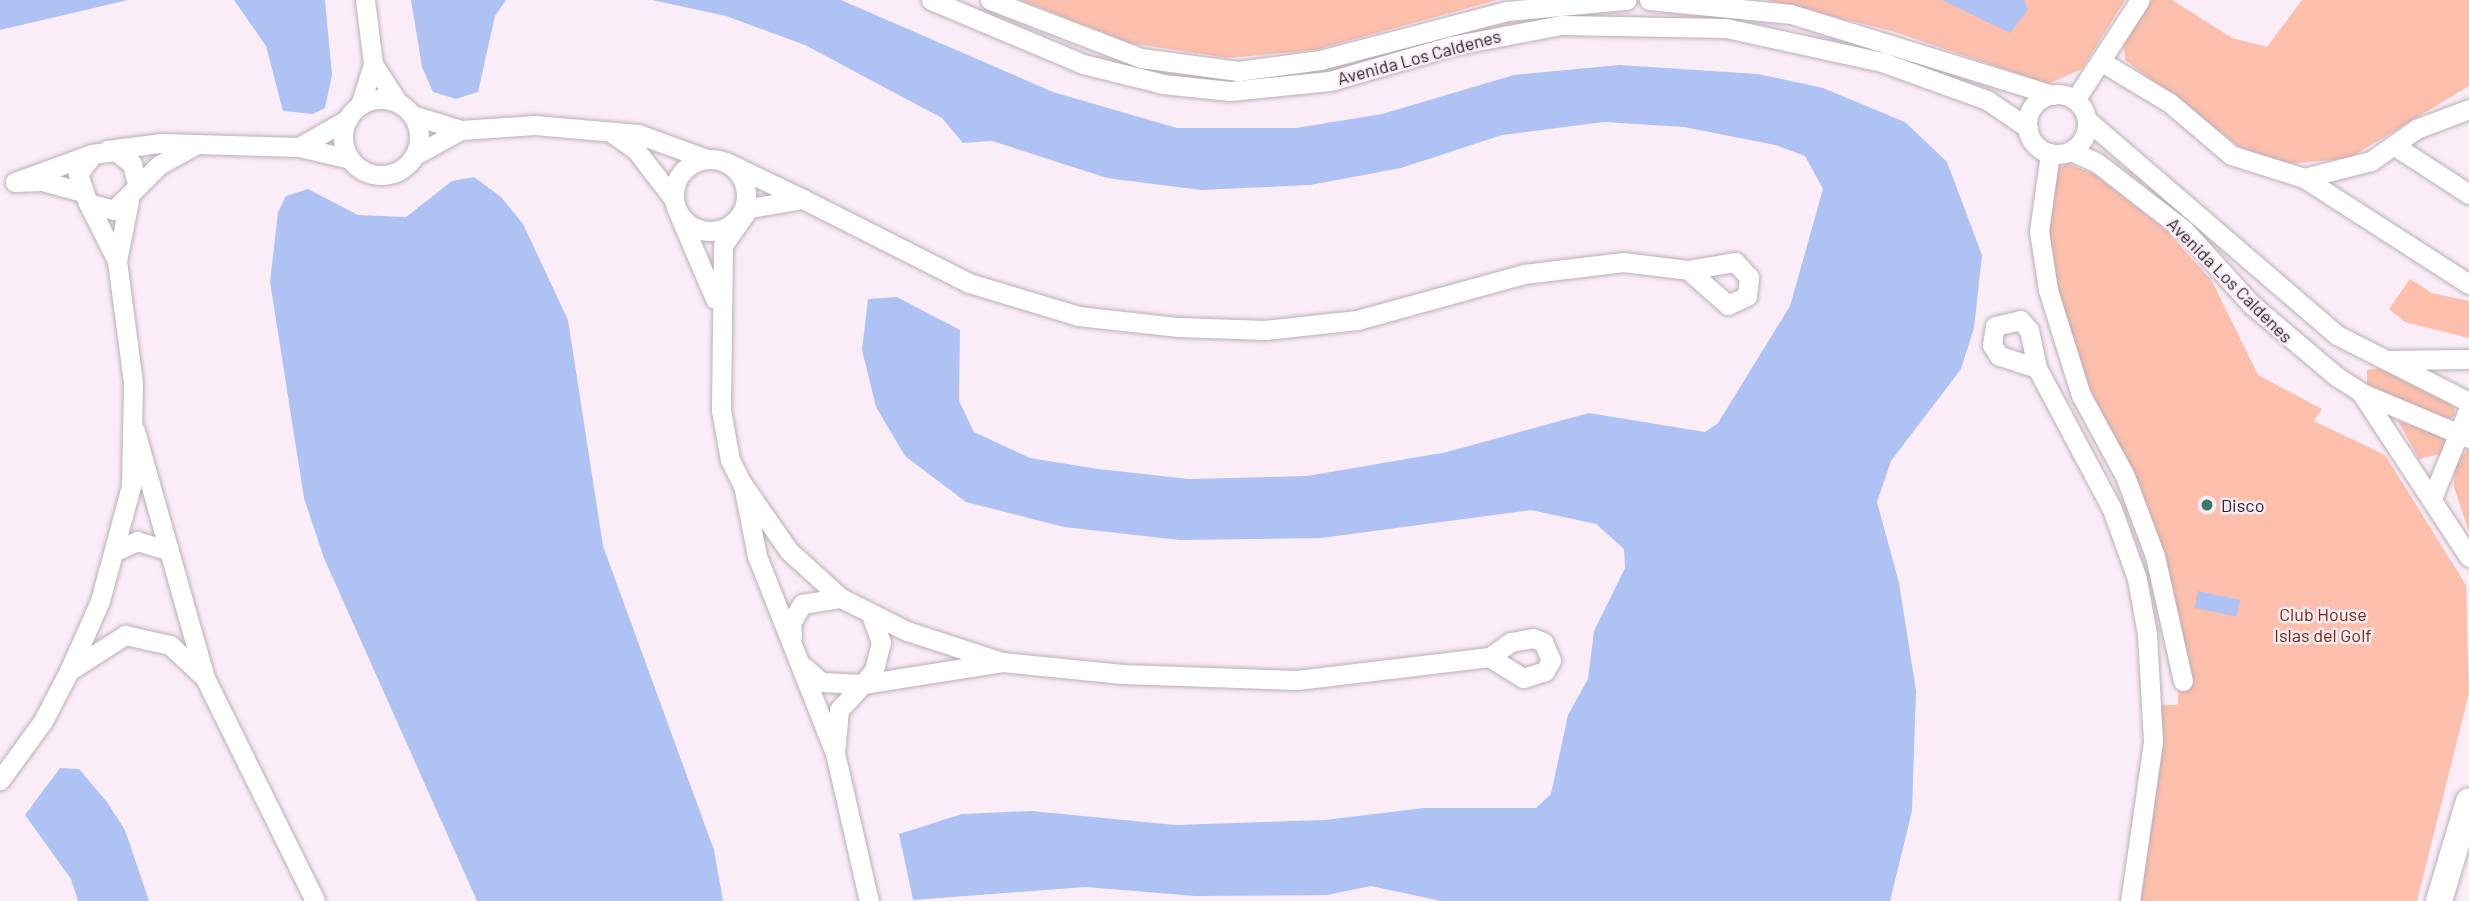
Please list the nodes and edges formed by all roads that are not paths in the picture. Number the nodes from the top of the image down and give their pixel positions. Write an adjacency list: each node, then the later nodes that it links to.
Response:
1 (366, 0): 8 (street)
2 (931, 0): 15 (street, Avenida Los Caldenes)
3 (990, 0): 4 (street, Avenida Los Caldenes)
4 (1626, 0)
5 (1649, 0): 9 (street)
6 (2140, 0): 7 (street)
7 (2102, 62): 10 (street); 27 (street)
8 (373, 64): 11 (street); 13 (street)
9 (2053, 94): 10 (street); 15 (street)
10 (2075, 100): 14 (street)
11 (405, 109): 13 (street); 16 (street); 24 (street)
12 (2469, 109): 19 (street)
13 (354, 112): 20 (street); 25 (street)
14 (2087, 120): 21 (street); 39 (street, Avenida Los Caldenes)
15 (2028, 128): 23 (street)
16 (461, 130): 17 (street); 24 (street)
17 (612, 133): 26 (street); 33 (street)
18 (192, 146): 20 (street); 22 (street); 29 (street)
19 (2395, 146): 27 (street); 30 (street)
20 (299, 147): 25 (street)
21 (2071, 150): 23 (street); 42 (street, Avenida Los Caldenes)
22 (100, 152): 28 (street); 29 (street); 31 (street)
23 (2050, 153): 63 (street)
24 (415, 155): 25 (street)
25 (350, 159)
26 (717, 160): 32 (street); 33 (street); 34 (street)
27 (2304, 178): 37 (street)
28 (8, 186): 31 (street)
29 (133, 192): 31 (street); 35 (street)
30 (2469, 194)
31 (84, 197): 35 (street)
32 (803, 199): 34 (street); 36 (street)
33 (676, 207): 34 (street); 38 (street)
34 (737, 220): 38 (street)
35 (117, 261): 44 (street)
36 (1688, 270)
37 (2469, 284)
38 (717, 306): 46 (street)
39 (2375, 359): 40 (street); 43 (street, Avenida Los Caldenes)
40 (2469, 359)
41 (2037, 368): 72 (street)
42 (2362, 393): 45 (street, Avenida Los Caldenes); 47 (street)
43 (2469, 405): 45 (street)
44 (135, 429): 48 (street); 49 (street)
45 (2464, 436): 47 (street)
46 (743, 485): 52 (street); 57 (street)
47 (2433, 495): 50 (street)
48 (166, 550): 49 (street); 51 (street)
49 (115, 551): 53 (street)
50 (2469, 557)
51 (179, 597): 56 (street); 62 (street)
52 (841, 598): 54 (street); 57 (street)
53 (100, 601): 55 (street); 61 (street)
54 (871, 615): 59 (street); 64 (street)
55 (125, 635): 56 (street); 61 (street)
56 (156, 638): 62 (street)
57 (792, 639): 60 (street)
58 (1490, 657): 59 (street)
59 (1002, 662): 64 (street)
60 (804, 667): 64 (street); 65 (street)
61 (69, 671): 66 (street)
62 (205, 678): 68 (street)
63 (2183, 681)
64 (863, 684): 65 (street)
65 (835, 753): 71 (street)
66 (0, 780)
67 (2469, 801): 73 (street)
68 (302, 877): 69 (street); 70 (street)
69 (298, 901)
70 (315, 901)
71 (869, 901)
72 (2130, 901)
73 (2440, 901)

